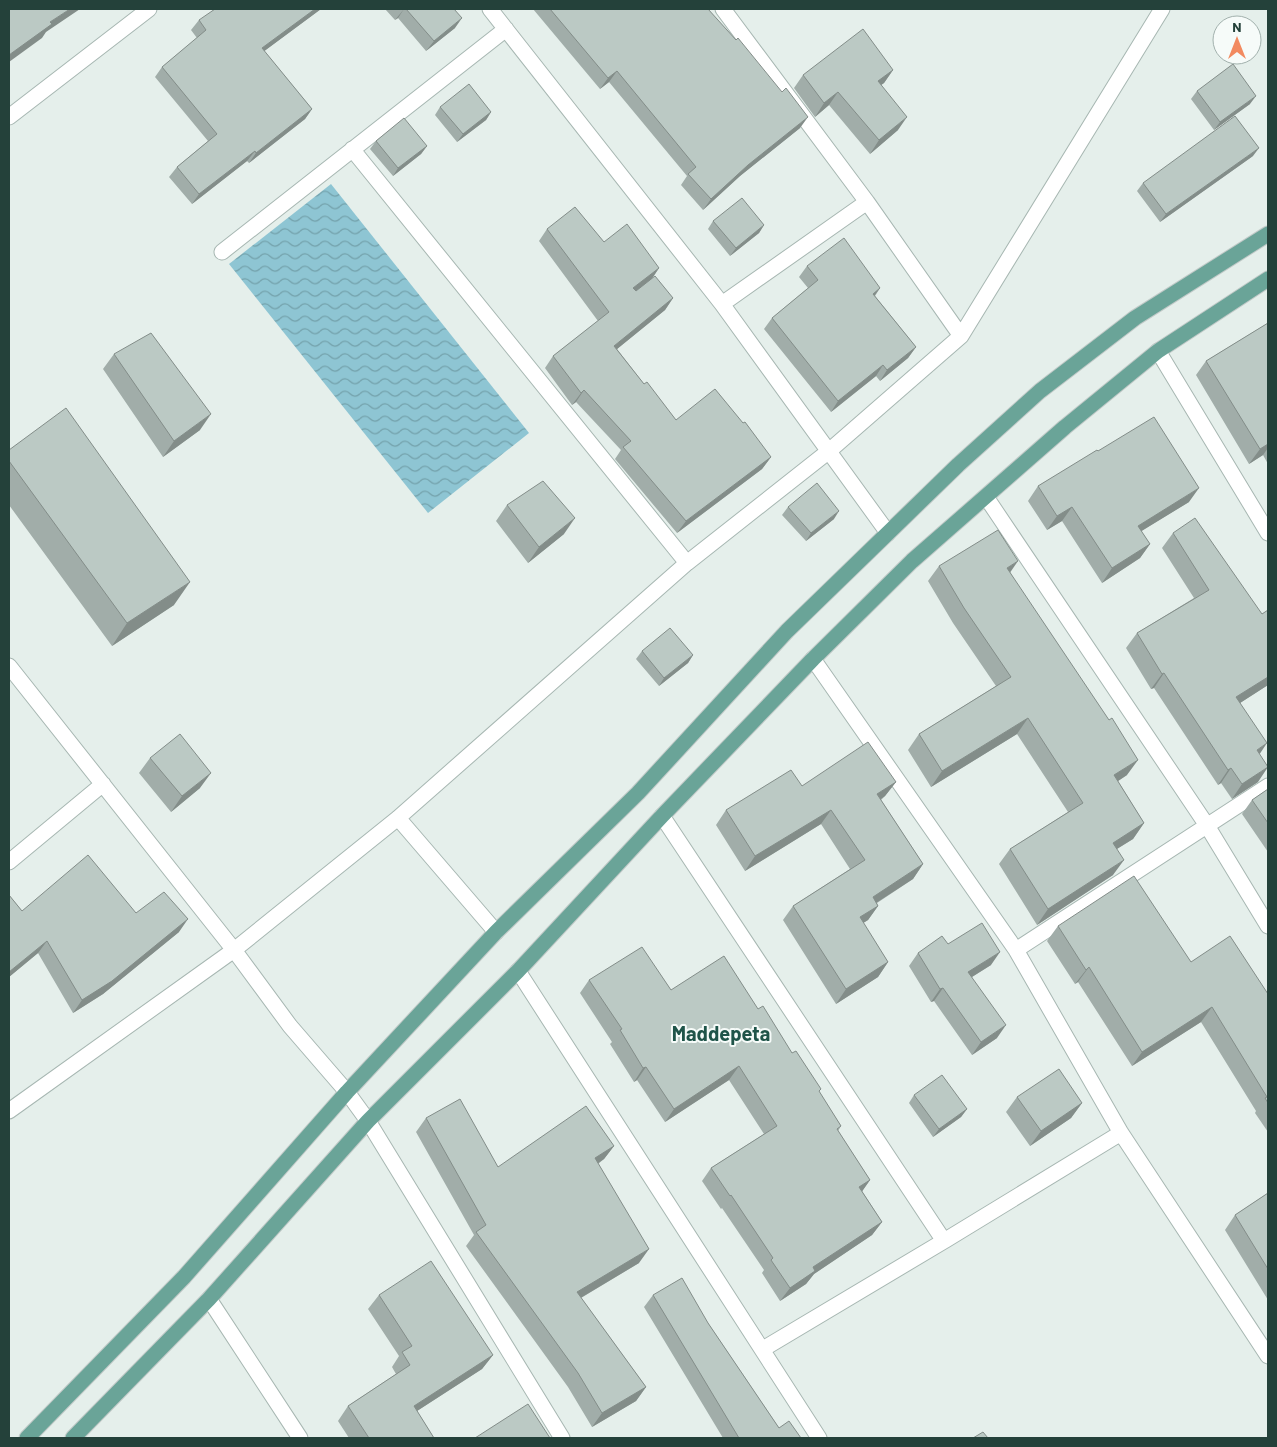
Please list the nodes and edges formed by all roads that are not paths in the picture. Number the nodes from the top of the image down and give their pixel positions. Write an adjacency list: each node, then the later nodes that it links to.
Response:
1 (149, 9): 6 (street)
2 (490, 9): 5 (street)
3 (724, 9): 8 (street)
4 (1162, 9): 13 (street)
5 (506, 29): 7 (street); 12 (street)
6 (9, 116)
7 (352, 149): 10 (street); 19 (street)
8 (867, 202): 12 (street); 13 (street)
9 (1268, 234): 17 (main road)
10 (222, 252)
11 (1268, 279): 14 (main road)
12 (722, 304): 15 (street)
13 (961, 336): 15 (street)
14 (1158, 352): 16 (main road); 18 (street)
15 (829, 451): 17 (street); 19 (street)
16 (986, 497): 20 (main road); 26 (street)
17 (888, 533): 29 (main road)
18 (1268, 533)
19 (687, 563): 25 (street)
20 (813, 658): 24 (main road); 31 (street)
21 (9, 666): 22 (street)
22 (103, 784): 27 (street); 30 (street)
23 (1268, 786): 26 (street)
24 (662, 816): 32 (main road); 37 (street)
25 (398, 818): 29 (street); 30 (street)
26 (1206, 824): 28 (street); 31 (street)
27 (9, 862)
28 (1268, 926)
29 (496, 932): 33 (main road)
30 (234, 950): 33 (street); 34 (street)
31 (1016, 950): 36 (street)
32 (518, 971): 35 (main road); 39 (street)
33 (347, 1092): 35 (street); 41 (main road)
34 (9, 1110)
35 (368, 1121): 38 (main road); 44 (street)
36 (1121, 1133): 37 (street); 40 (street)
37 (944, 1241): 39 (street)
38 (209, 1299): 42 (main road); 43 (street)
39 (763, 1349): 45 (street)
40 (1268, 1356)
41 (27, 1438)
42 (73, 1438)
43 (300, 1438)
44 (562, 1438)
45 (819, 1438)

